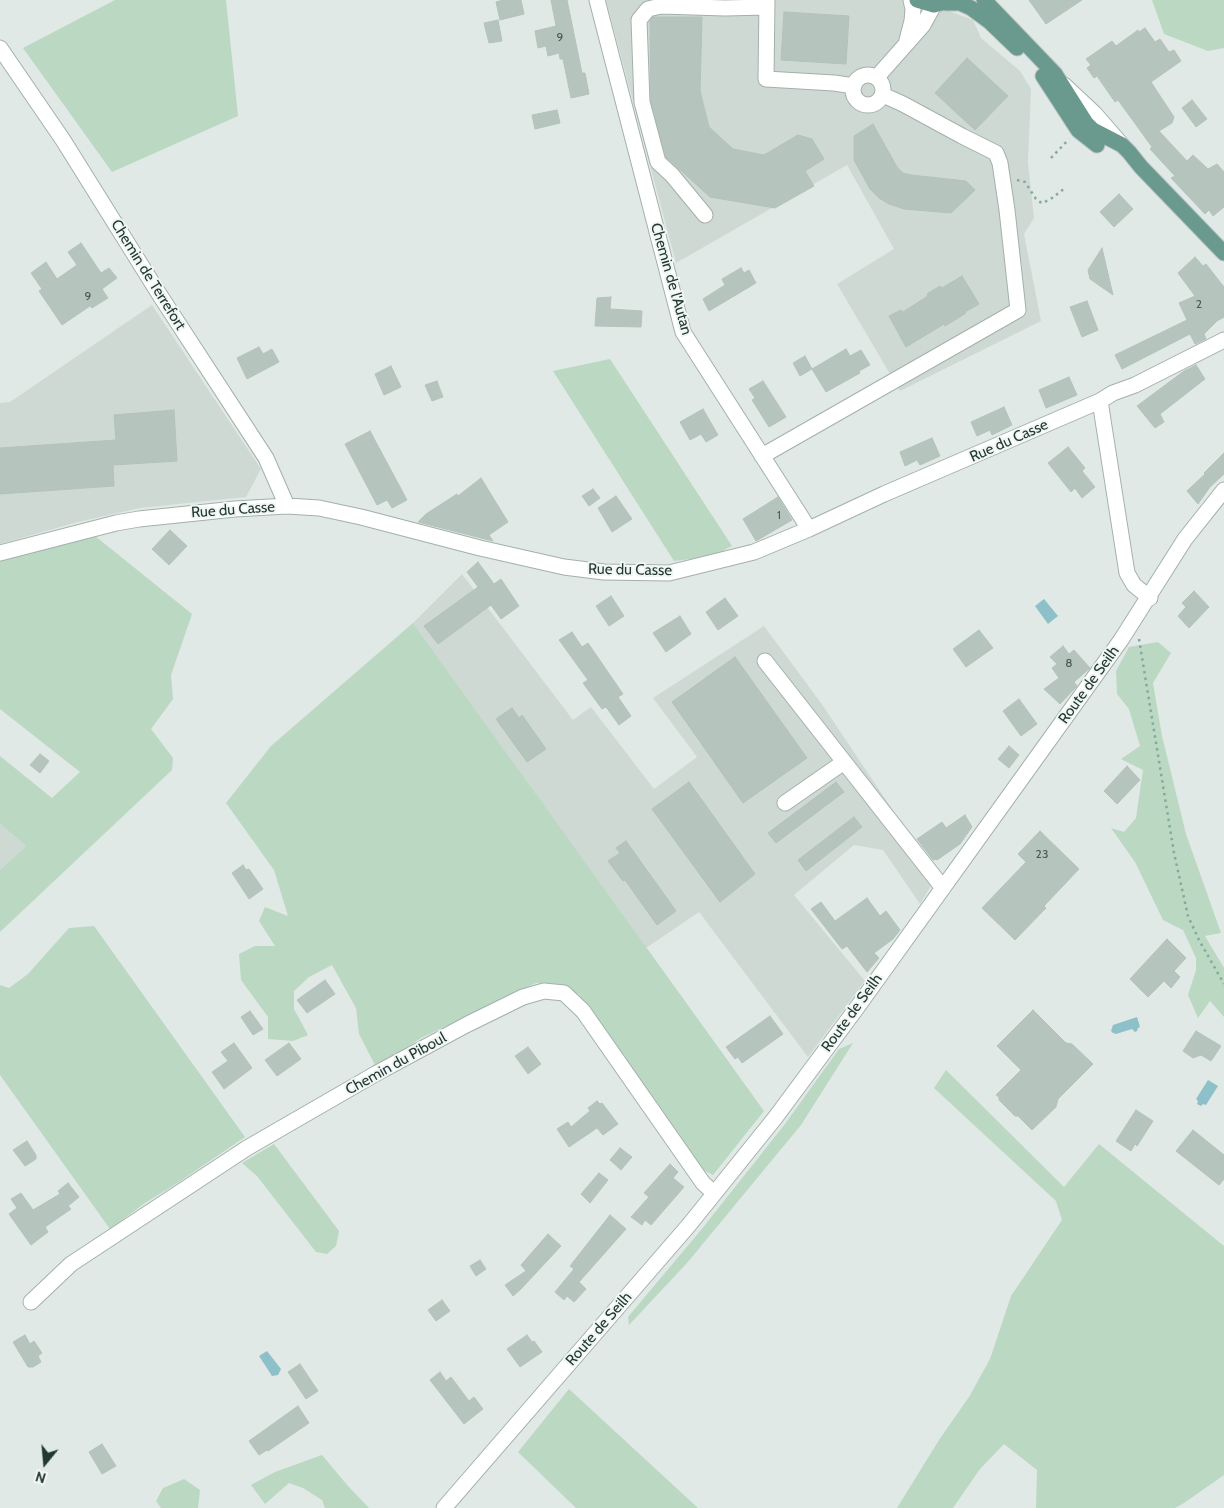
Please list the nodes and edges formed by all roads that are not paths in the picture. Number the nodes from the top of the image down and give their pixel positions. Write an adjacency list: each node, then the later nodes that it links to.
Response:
1 (597, 0): 17 (street, Chemin de l'Autan)
2 (911, 0): 7 (street)
3 (917, 0): 6 (main road)
4 (984, 0): 12 (main road)
5 (766, 3): 10 (street); 13 (street)
6 (944, 3): 7 (street); 12 (main road)
7 (906, 42): 9 (street)
8 (0, 48): 19 (street, Chemin de Terrefort)
9 (876, 77): 10 (street); 11 (street)
10 (854, 86): 11 (street)
11 (883, 95): 17 (street)
12 (1141, 167): 14 (main road)
13 (705, 216)
14 (1224, 252)
15 (1224, 340): 16 (street, Rue du Casse)
16 (1100, 401): 20 (street, Rue du Casse); 22 (street)
17 (762, 456): 20 (street, Chemin de l'Autan)
18 (1224, 490): 22 (street, Route de Seilh)
19 (287, 506): 20 (street, Rue du Casse); 21 (street, Rue du Casse)
20 (810, 529)
21 (0, 553)
22 (1150, 598): 26 (street, Route de Seilh)
23 (766, 661): 24 (street)
24 (844, 762): 25 (street); 26 (street)
25 (785, 803)
26 (943, 888): 27 (street, Route de Seilh)
27 (714, 1194): 28 (street, Chemin du Piboul); 29 (street, Route de Seilh)
28 (31, 1302)
29 (444, 1508)

